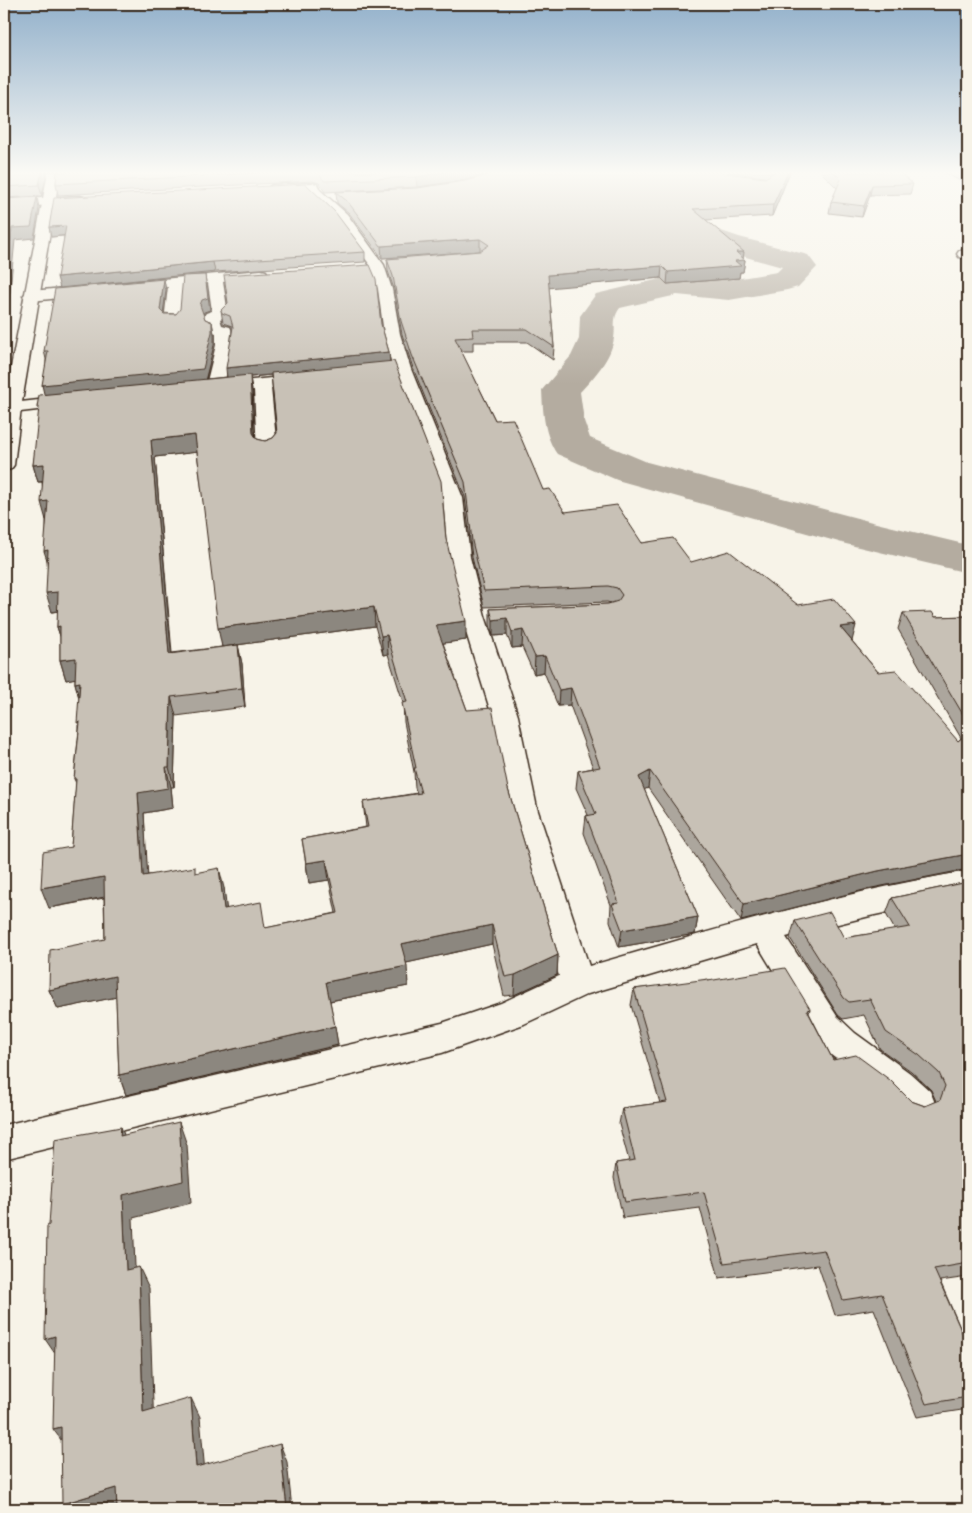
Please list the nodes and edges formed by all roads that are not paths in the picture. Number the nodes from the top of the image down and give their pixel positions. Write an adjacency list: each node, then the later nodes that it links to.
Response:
1 (41, 243): 6 (main road)
2 (361, 243): 18 (main road)
3 (277, 274): 4 (main road)
4 (215, 278): 5 (main road); 10 (main road)
5 (176, 282): 6 (main road); 7 (main road)
6 (31, 296): 13 (main road)
7 (172, 321)
8 (327, 377): 9 (main road)
9 (262, 384): 10 (main road); 14 (main road)
10 (215, 388): 11 (main road)
11 (197, 390)
12 (88, 399): 13 (main road)
13 (9, 413): 15 (main road)
14 (267, 450)
15 (4, 465)
16 (968, 883): 17 (main road)
17 (765, 930): 18 (main road); 19 (main road)
18 (578, 983): 20 (main road)
19 (917, 1103)
20 (4, 1142)

